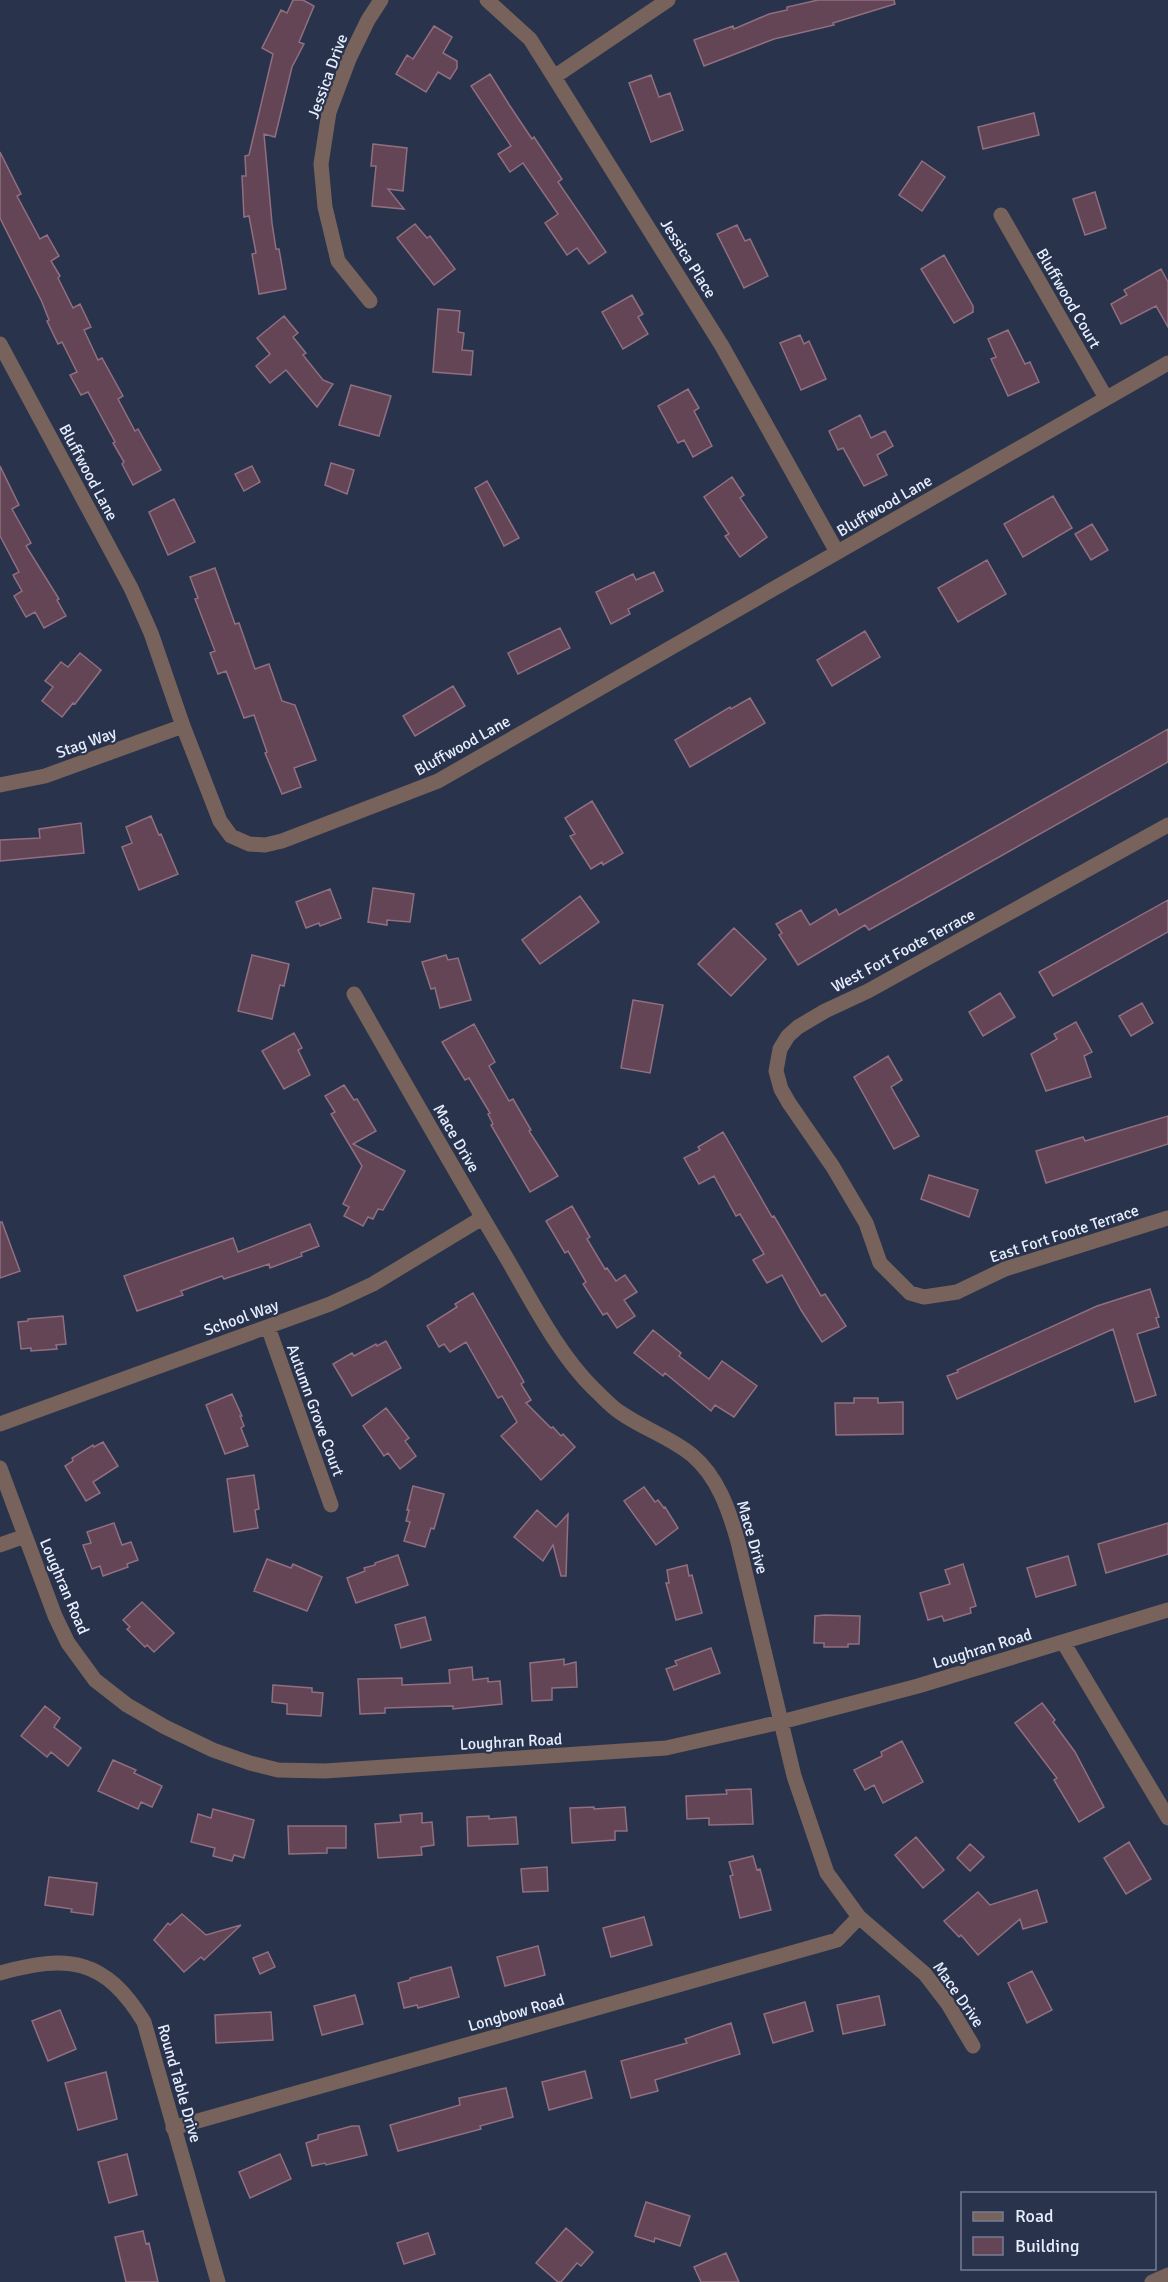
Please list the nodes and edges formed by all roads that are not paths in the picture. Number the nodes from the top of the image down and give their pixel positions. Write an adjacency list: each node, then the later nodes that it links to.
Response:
1 (381, 0): 6 (street, Jessica Drive)
2 (487, 0): 4 (street, Jessica Place)
3 (668, 0): 4 (street)
4 (554, 77): 10 (street, Jessica Place)
5 (1001, 215): 9 (street, Bluffwood Court)
6 (370, 301)
7 (0, 344): 11 (street, Bluffwood Lane)
8 (1168, 363): 9 (street, Bluffwood Lane)
9 (1106, 398): 10 (street, Bluffwood Lane)
10 (837, 552): 11 (street, Bluffwood Lane)
11 (183, 726): 12 (street, Stag Way)
12 (0, 784)
13 (1168, 825): 15 (street, West Fort Foote Terrace)
14 (354, 994): 16 (street, Mace Drive)
15 (832, 1167): 17 (street, East Fort Foote Terrace)
16 (482, 1218): 18 (street, School Way); 26 (street, Mace Drive)
17 (1168, 1218)
18 (268, 1327): 19 (street, School Way); 21 (street, Autumn Grove Court)
19 (0, 1424)
20 (0, 1468): 22 (street, Loughran Road)
21 (331, 1505)
22 (25, 1536): 23 (street); 26 (street, Loughran Road)
23 (0, 1545)
24 (1168, 1610): 25 (street, Loughran Road)
25 (1063, 1642): 26 (street, Loughran Road); 27 (street)
26 (781, 1722): 28 (street, Mace Drive)
27 (1168, 1818)
28 (859, 1917): 30 (street, Mace Drive); 31 (street, Longbow Road)
29 (0, 1973): 31 (street, Round Table Drive)
30 (973, 2046)
31 (173, 2128): 33 (street, Round Table Drive)
32 (1168, 2275): 34 (street)
33 (218, 2282)
34 (1152, 2282)

